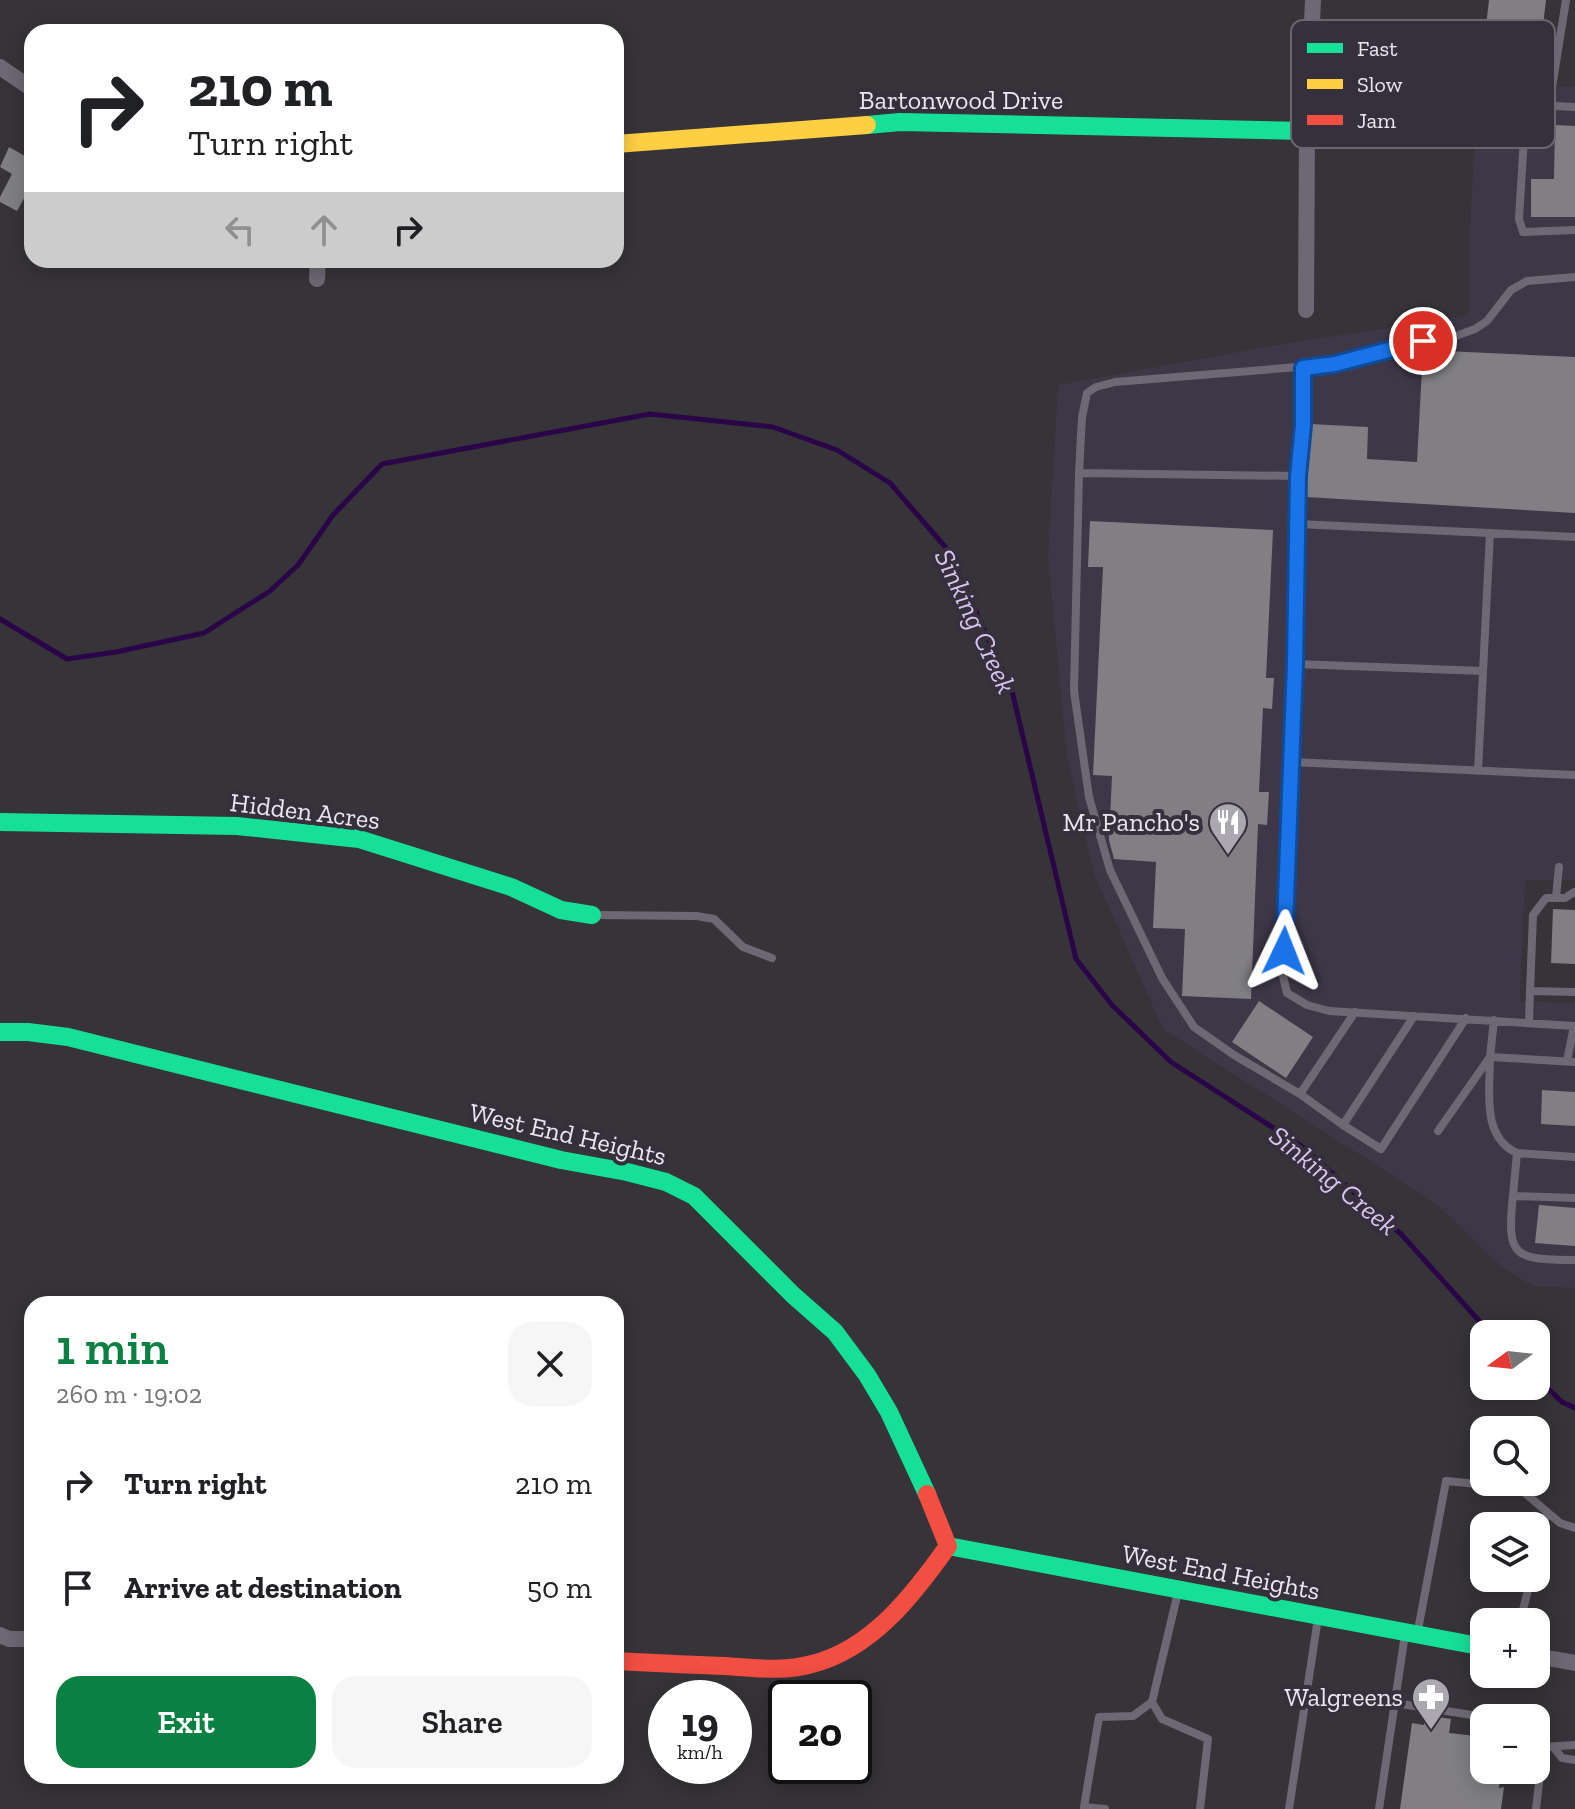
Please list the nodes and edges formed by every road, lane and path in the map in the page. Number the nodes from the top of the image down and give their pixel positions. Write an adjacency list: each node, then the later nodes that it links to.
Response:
1 (1313, 0): 3 (street)
2 (1566, 0): 5 (lane)
3 (1312, 20)
4 (0, 67): 6 (street)
5 (1555, 69)
6 (24, 84)
7 (1555, 106): 8 (lane)
8 (1575, 107)
9 (1291, 131): 10 (street, Bartonwood Drive)
10 (624, 143)
11 (1307, 148): 17 (street)
12 (1523, 148): 13 (lane)
13 (1575, 230)
14 (318, 268): 15 (street)
15 (317, 279)
16 (1575, 279): 18 (lane)
17 (1306, 310)
18 (1303, 368): 19 (lane); 20 (lane)
19 (1079, 473): 20 (lane); 47 (lane)
20 (1298, 476): 21 (lane)
21 (1298, 524): 22 (lane); 24 (lane)
22 (1490, 533): 23 (lane); 25 (lane)
23 (1575, 537)
24 (1295, 664): 25 (lane); 26 (lane)
25 (1483, 671): 27 (lane)
26 (1291, 762): 27 (lane); 38 (lane)
27 (1478, 771): 28 (lane)
28 (1575, 775)
29 (0, 822): 34 (street, Hidden Acres)
30 (1559, 867): 32 (lane)
31 (1574, 892): 32 (lane)
32 (1560, 898): 33 (lane); 36 (lane)
33 (1574, 906)
34 (592, 915): 35 (lane)
35 (772, 958)
36 (1530, 991): 37 (lane); 42 (lane)
37 (1575, 992)
38 (1355, 1012): 39 (lane); 47 (lane)
39 (1414, 1016): 40 (lane); 48 (lane)
40 (1466, 1018): 41 (lane); 48 (lane)
41 (1494, 1020): 42 (lane); 45 (lane)
42 (1529, 1022): 43 (lane)
43 (1574, 1026): 46 (lane)
44 (0, 1032): 58 (street, West End Heights)
45 (1490, 1057): 46 (lane); 49 (lane); 50 (lane)
46 (1571, 1061)
47 (1300, 1094): 48 (lane)
48 (1343, 1125)
49 (1438, 1131)
50 (1517, 1153): 51 (lane); 52 (lane)
51 (1575, 1157)
52 (1513, 1196): 53 (lane); 54 (lane)
53 (1575, 1198)
54 (1575, 1260)
55 (1547, 1512): 61 (lane)
56 (1550, 1515): 57 (lane)
57 (1575, 1528)
58 (948, 1546): 59 (street, West End Heights); 66 (street)
59 (1179, 1591): 60 (street, West End Heights); 68 (lane)
60 (1318, 1617): 61 (street, West End Heights); 78 (lane)
61 (1411, 1634): 64 (street, West End Heights); 69 (lane)
62 (0, 1635): 63 (street)
63 (24, 1639)
64 (1470, 1645)
65 (1550, 1659): 67 (street)
66 (624, 1661)
67 (1575, 1663)
68 (1152, 1702): 76 (lane); 77 (lane)
69 (1395, 1703): 70 (lane); 79 (lane)
70 (1470, 1715)
71 (1575, 1745): 73 (lane)
72 (1550, 1748): 73 (lane)
73 (1554, 1748): 74 (lane)
74 (1575, 1760)
75 (1539, 1784): 80 (lane)
76 (1105, 1809)
77 (1200, 1809)
78 (1289, 1809)
79 (1379, 1809)
80 (1536, 1809)

